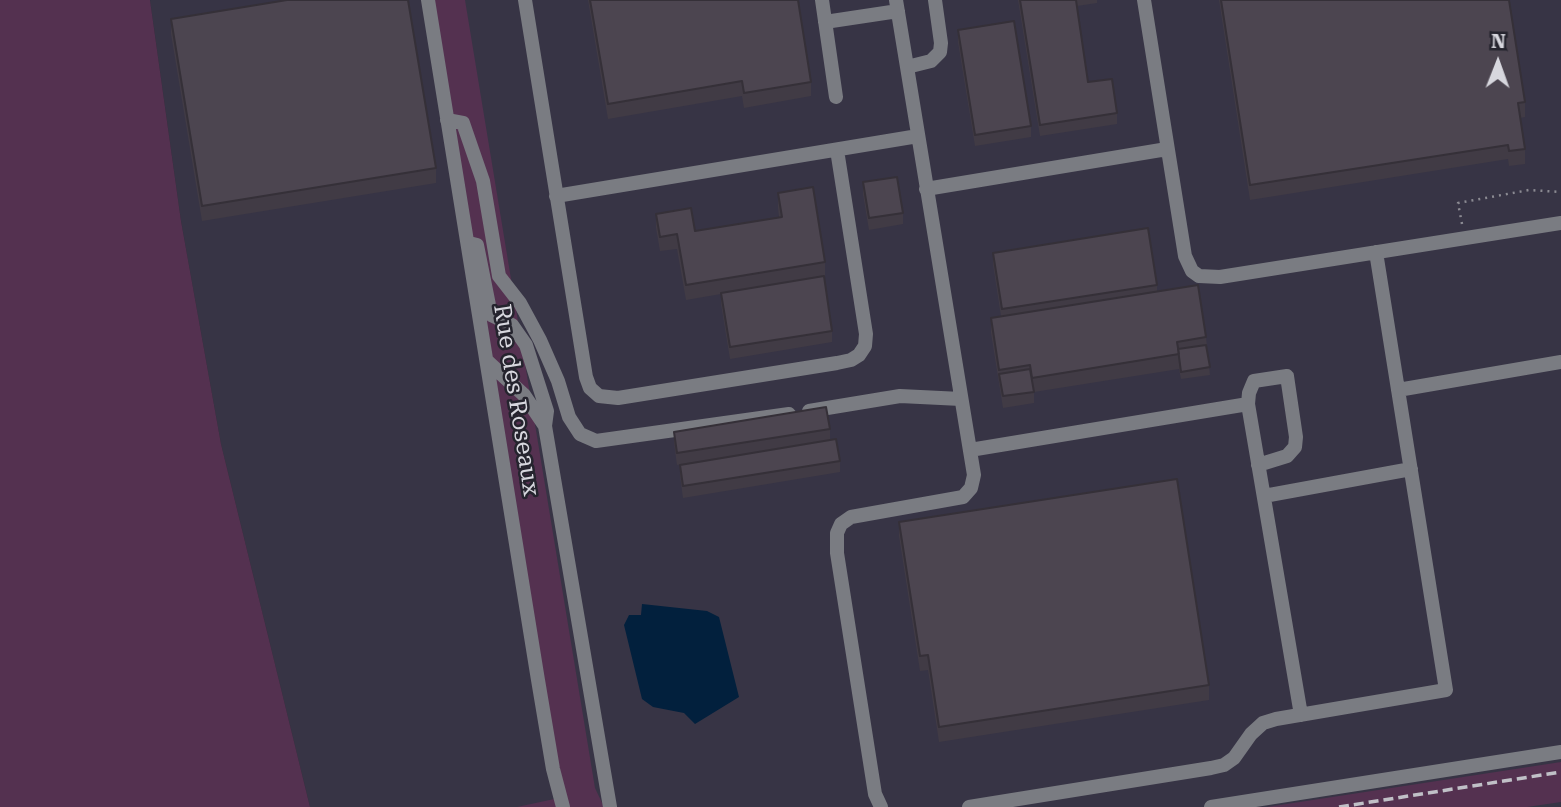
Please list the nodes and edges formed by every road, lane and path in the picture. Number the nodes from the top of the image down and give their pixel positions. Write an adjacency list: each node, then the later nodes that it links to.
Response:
1 (428, 0): 10 (street, Rue des Roseaux)
2 (525, 0): 16 (street)
3 (821, 0): 7 (street)
4 (935, 0): 8 (street)
5 (1143, 0): 12 (street)
6 (897, 5): 7 (street); 8 (street)
7 (825, 22): 9 (street)
8 (907, 67): 11 (street)
9 (836, 97)
10 (447, 120): 19 (street, Rue des Roseaux); 24 (street)
11 (918, 136): 13 (street); 14 (street)
12 (1167, 149): 14 (street); 20 (street)
13 (837, 150): 16 (street); 16 (street)
14 (926, 189): 24 (street)
15 (1561, 192): 18 (path)
16 (556, 196)
17 (1561, 223): 18 (street)
18 (1464, 238): 20 (street)
19 (468, 243): 21 (street, Rue des Roseaux); 26 (street)
20 (1376, 252): 23 (street)
21 (487, 361): 26 (street); 33 (street, Rue des Roseaux)
22 (1561, 362): 23 (street)
23 (1398, 390): 29 (street)
24 (961, 399): 27 (street)
25 (1248, 404): 27 (street); 28 (street); 28 (street)
26 (545, 426): 34 (street)
27 (970, 450): 35 (street)
28 (1258, 465): 30 (street)
29 (1411, 469): 30 (street); 31 (street)
30 (1264, 496): 31 (street)
31 (1301, 715): 36 (street)
32 (1561, 752): 37 (street)
33 (563, 807)
34 (610, 807)
35 (881, 807)
36 (970, 807)
37 (1211, 807)

